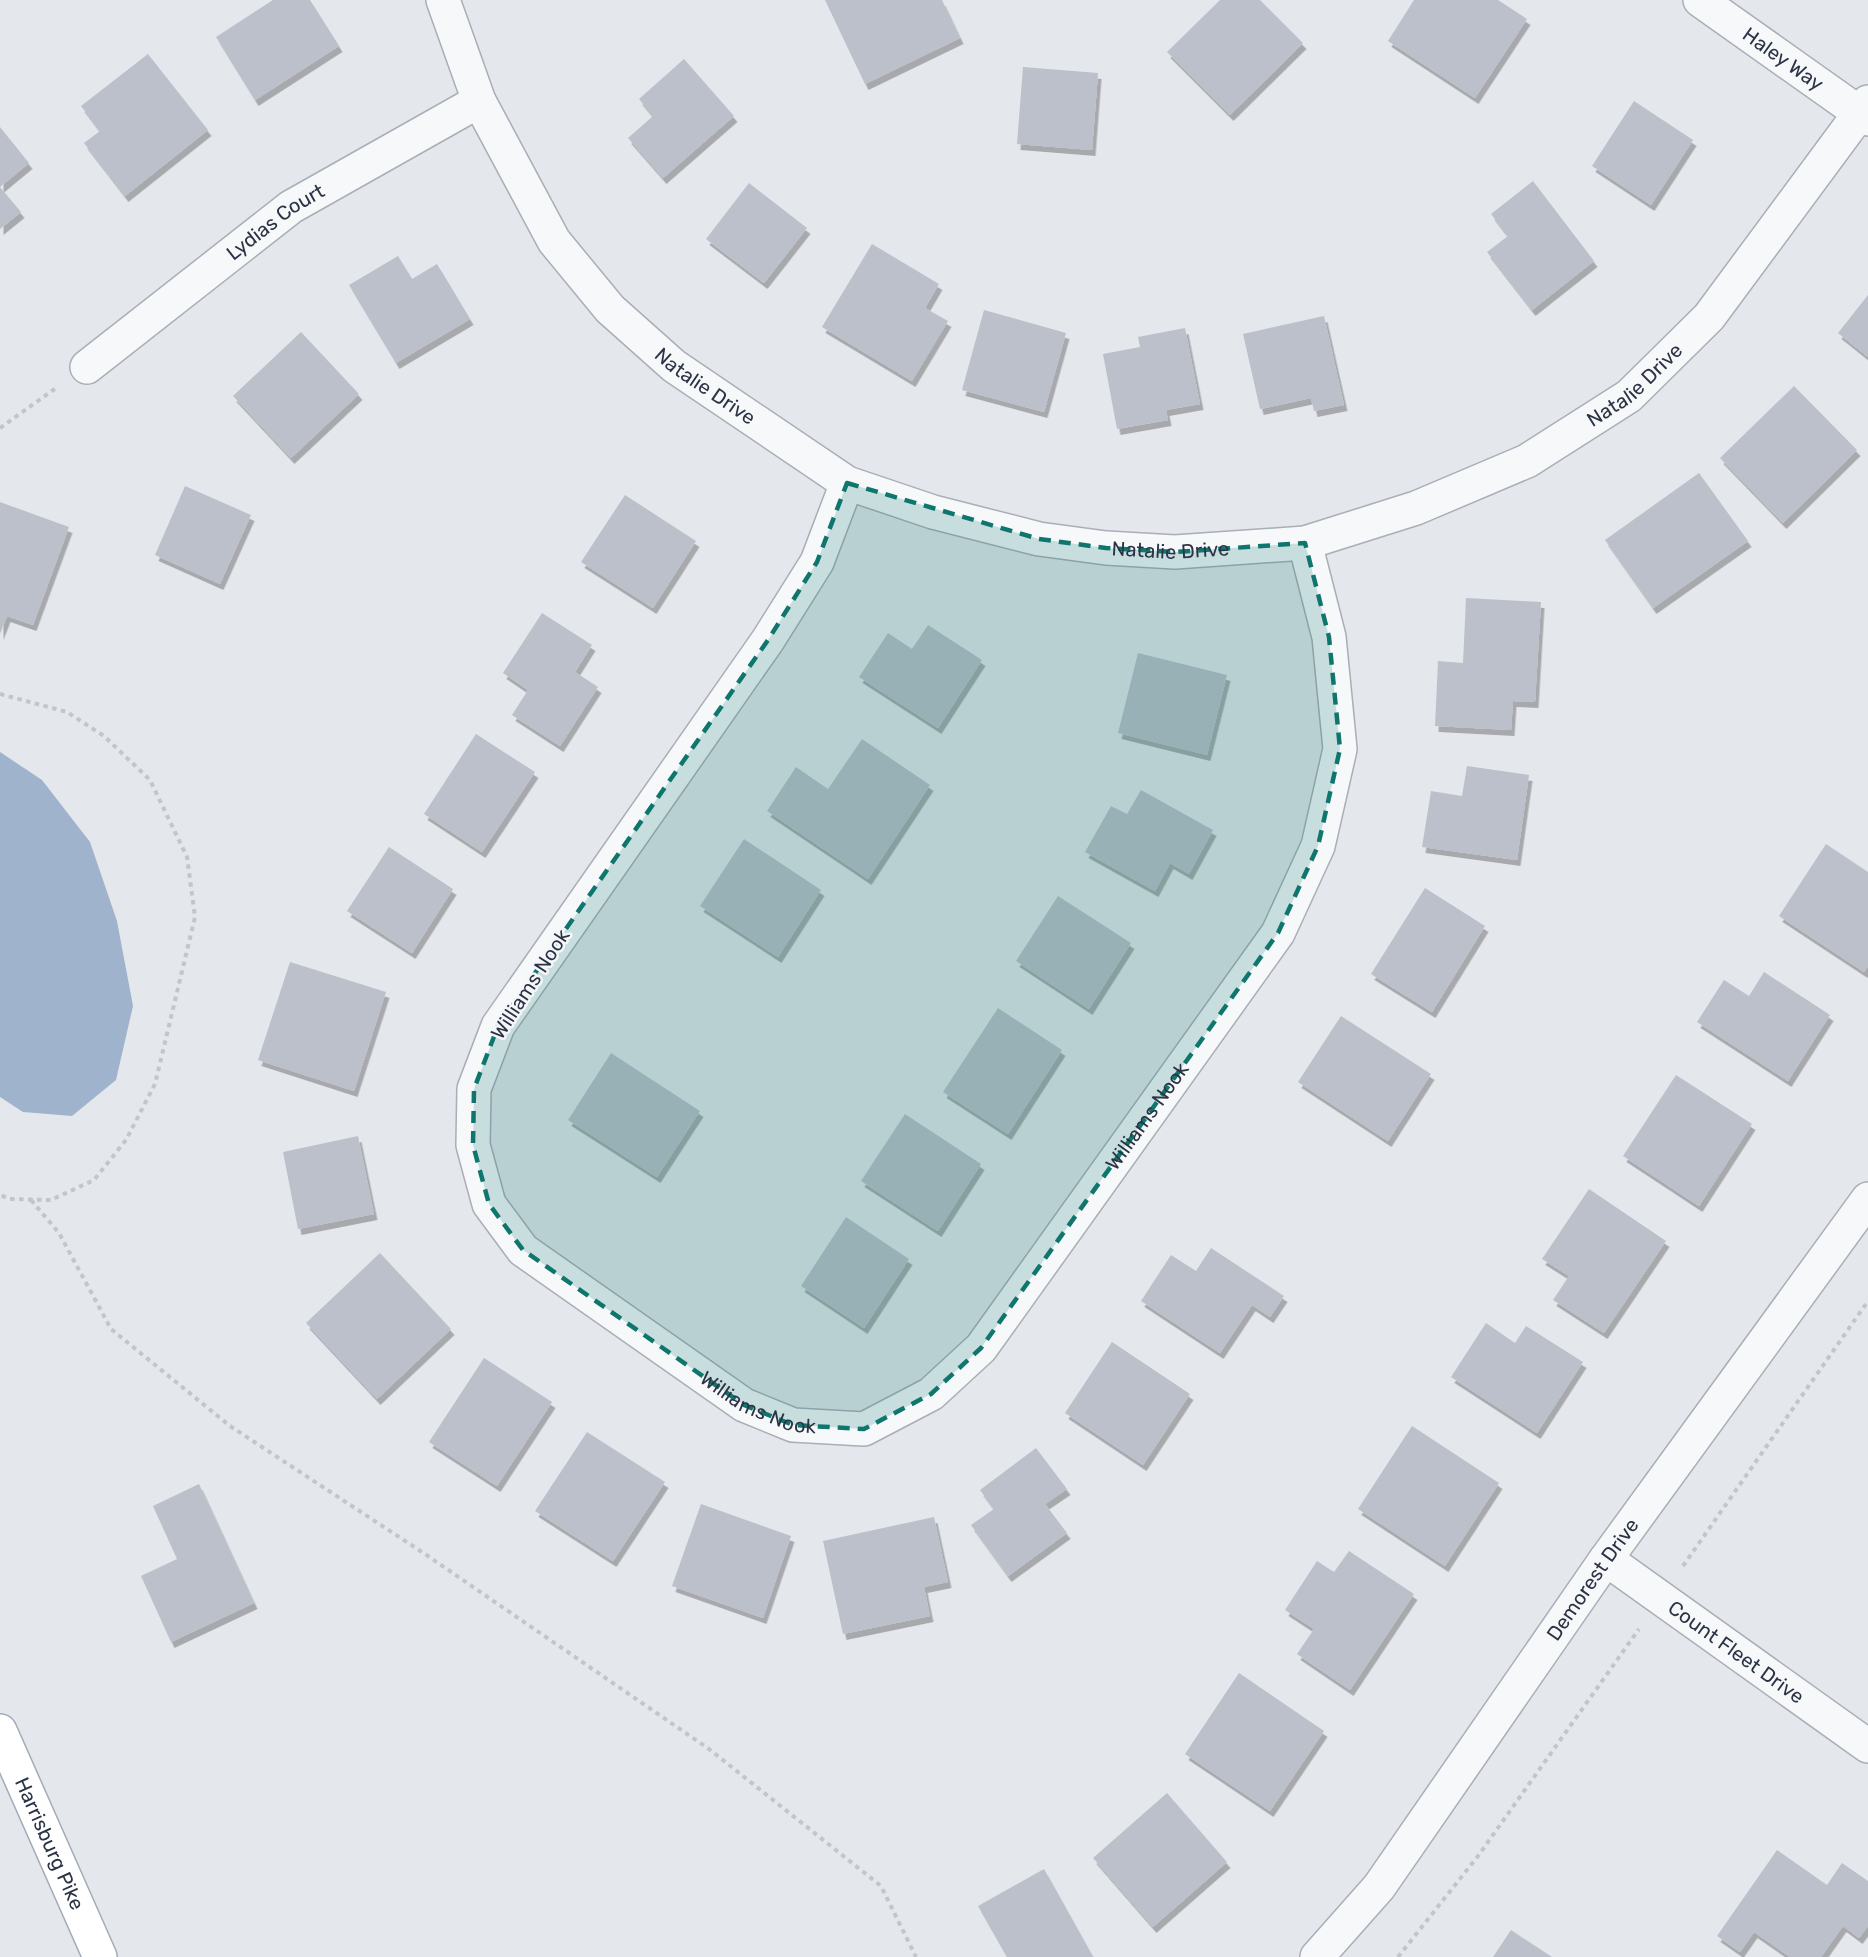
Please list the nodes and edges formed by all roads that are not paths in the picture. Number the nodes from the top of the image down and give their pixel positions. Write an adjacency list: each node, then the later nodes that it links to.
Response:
1 (443, 0): 3 (street, Natalie Drive)
2 (1700, 0): 4 (street, Haley Way)
3 (479, 101): 5 (street, Lydias Court); 6 (street, Natalie Drive)
4 (1865, 111): 7 (street, Natalie Drive)
5 (87, 367)
6 (847, 483): 7 (street, Natalie Drive); 7 (street, Williams Nook)
7 (1305, 543)
8 (1868, 1199): 9 (street, Demorest Drive)
9 (1606, 1559): 11 (street, Count Fleet Drive); 13 (street, Demorest Drive)
10 (0, 1731): 12 (main road, Harrisburg Pike)
11 (1868, 1746)
12 (100, 1957)
13 (1317, 1957)

